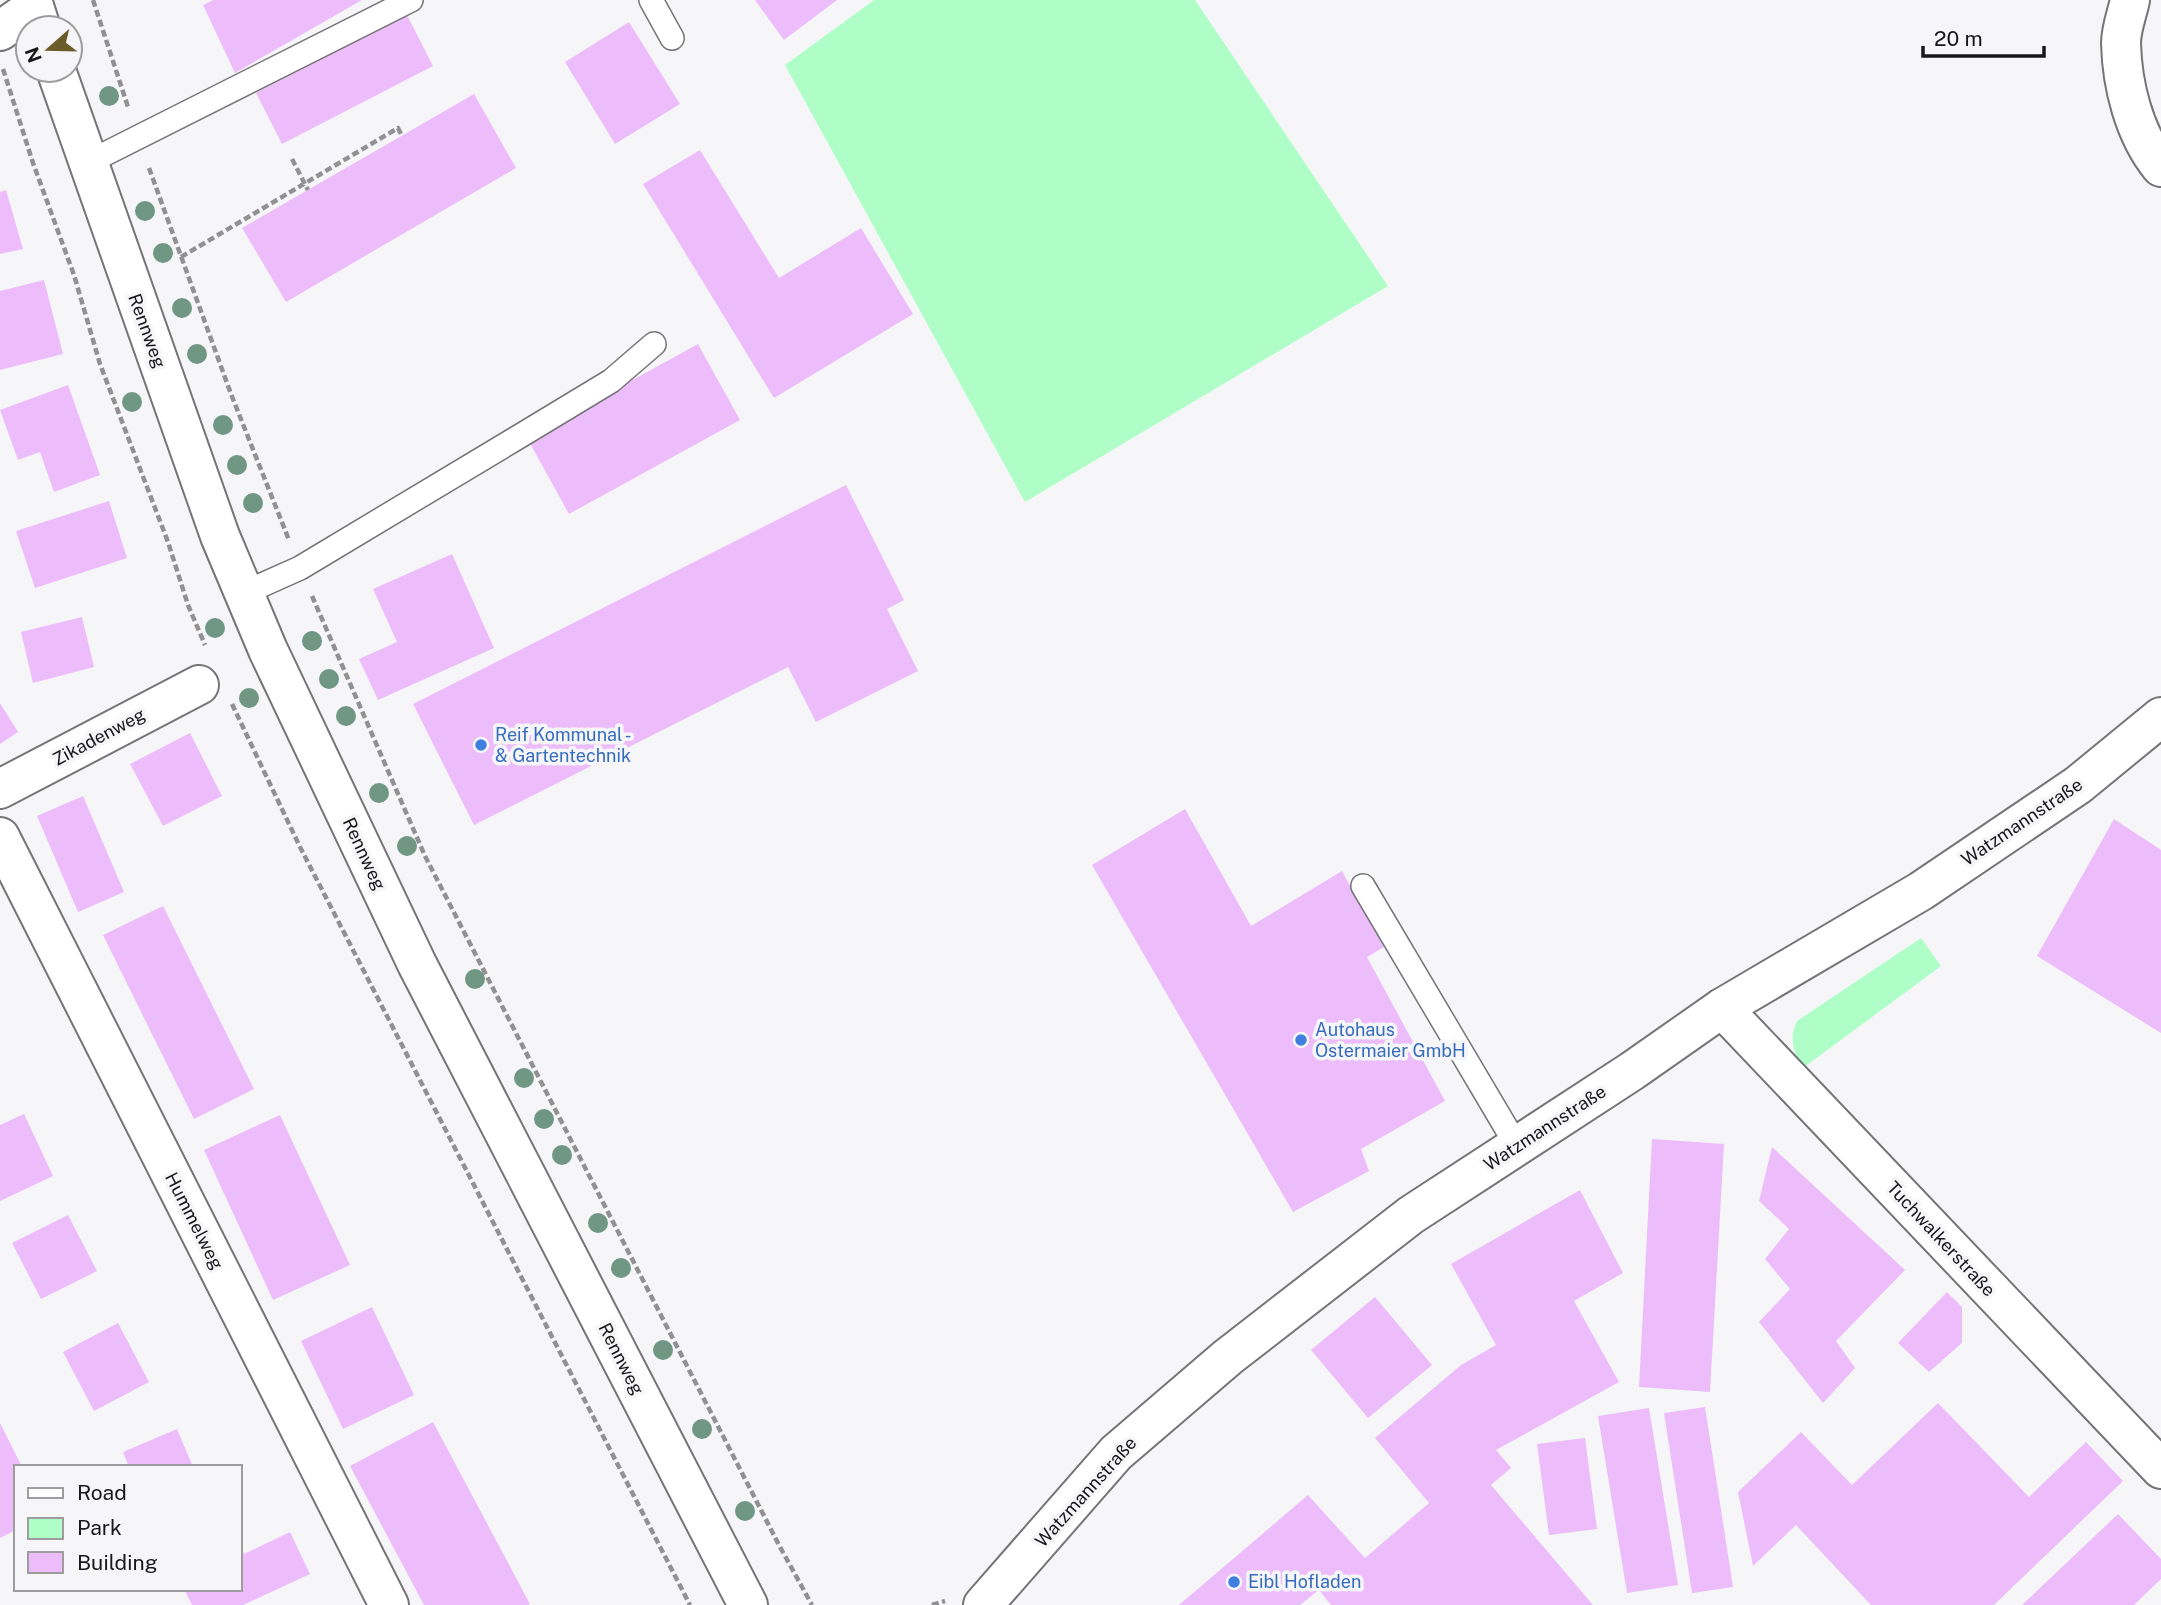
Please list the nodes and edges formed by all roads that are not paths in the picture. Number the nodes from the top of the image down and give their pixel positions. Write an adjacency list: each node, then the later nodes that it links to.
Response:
1 (411, 0): 8 (lane)
2 (651, 0): 6 (lane)
3 (2130, 0): 9 (street)
4 (36, 12): 5 (street)
5 (0, 31)
6 (673, 38)
7 (61, 84): 8 (street, Rennweg)
8 (87, 163): 11 (street, Rennweg)
9 (2161, 167)
10 (654, 344): 11 (lane)
11 (244, 593): 21 (street, Rennweg)
12 (198, 685): 14 (street, Zikadenweg)
13 (2161, 717): 17 (street, Watzmannstraße)
14 (0, 789)
15 (0, 837): 20 (street, Hummelweg)
16 (1363, 886): 18 (lane)
17 (1722, 1008): 18 (street, Watzmannstraße); 19 (street, Tuchwalkerstraße)
18 (1517, 1146): 22 (street, Watzmannstraße)
19 (2161, 1469)
20 (389, 1605)
21 (748, 1605)
22 (983, 1605)

